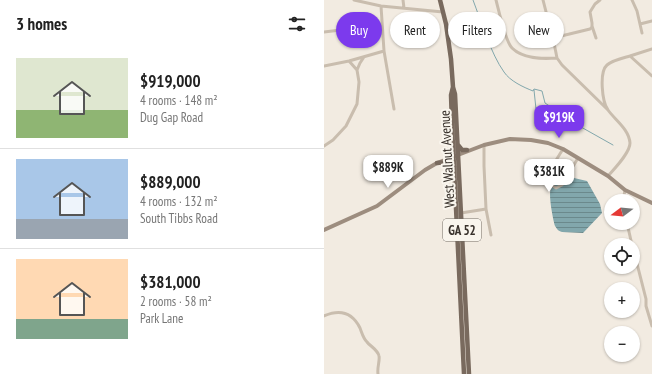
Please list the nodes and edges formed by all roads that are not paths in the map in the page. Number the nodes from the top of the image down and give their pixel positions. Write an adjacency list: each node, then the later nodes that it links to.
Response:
1 (354, 0): 8 (street)
2 (403, 0): 9 (street)
3 (440, 0): 11 (main road, West Walnut Avenue / GA 52)
4 (496, 0): 27 (street)
5 (542, 0): 12 (street)
6 (600, 0): 16 (street)
7 (632, 0): 14 (street)
8 (381, 6): 9 (street); 10 (street)
9 (404, 8): 11 (street)
10 (381, 12)
11 (443, 12): 32 (main road, West Walnut Avenue / GA 52)
12 (545, 12)
13 (652, 21): 14 (street)
14 (640, 24): 19 (street)
15 (382, 25): 24 (street)
16 (592, 26): 20 (street); 21 (street)
17 (336, 31): 18 (street)
18 (324, 32)
19 (642, 33)
20 (564, 35)
21 (596, 38)
22 (555, 48): 27 (street)
23 (652, 49): 25 (street)
24 (384, 52): 26 (street); 33 (street)
25 (630, 56): 31 (street); 34 (street)
26 (364, 57): 28 (street); 30 (street)
27 (557, 58): 34 (street)
28 (349, 61): 29 (street); 30 (street)
29 (324, 66)
30 (357, 70): 37 (street)
31 (652, 76)
32 (453, 87): 35 (main road, West Walnut Avenue / GA 52); 40 (main road, West Walnut Avenue / GA 52)
33 (394, 109)
34 (607, 109): 44 (street)
35 (458, 145): 39 (main road); 40 (main road, West Walnut Avenue / GA 52)
36 (484, 145): 38 (street); 39 (street); 48 (street)
37 (324, 146)
38 (563, 149): 41 (street); 41 (street)
39 (467, 150): 40 (street)
40 (456, 155): 42 (street); 43 (main road, West Walnut Avenue / GA 52); 49 (main road, West Walnut Avenue / GA 52)
41 (578, 158): 44 (street)
42 (437, 163): 43 (main road); 50 (street)
43 (454, 167): 56 (main road, West Walnut Avenue / GA 52)
44 (608, 176): 45 (street)
45 (625, 190): 46 (street); 47 (street)
46 (624, 194)
47 (652, 203)
48 (486, 209): 49 (street); 51 (street)
49 (461, 213): 57 (main road, West Walnut Avenue / GA 52)
50 (324, 230)
51 (491, 235)
52 (640, 274): 54 (street)
53 (324, 316): 55 (street)
54 (652, 326)
55 (378, 374)
56 (464, 374)
57 (469, 374)

